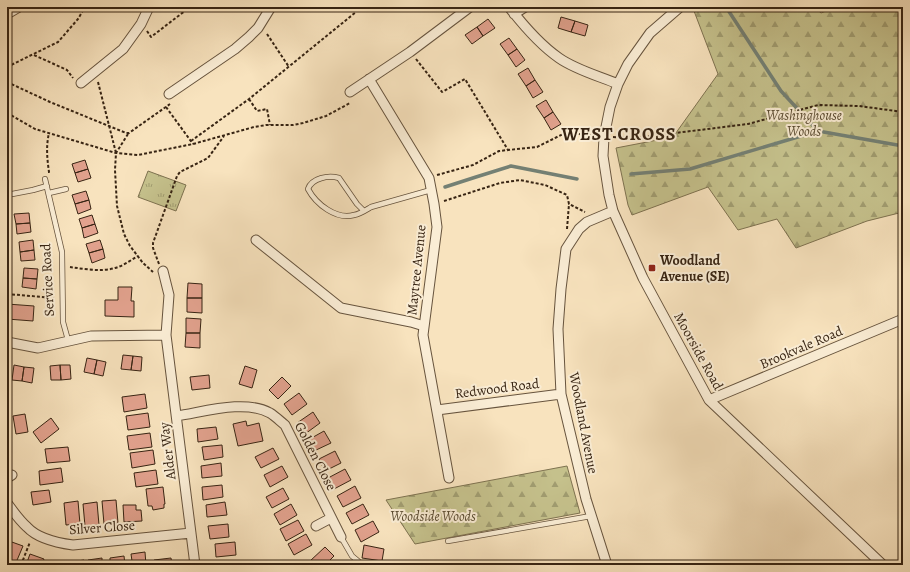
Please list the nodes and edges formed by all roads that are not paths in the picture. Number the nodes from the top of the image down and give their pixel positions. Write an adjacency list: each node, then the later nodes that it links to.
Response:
1 (19, 7): 8 (street)
2 (149, 7): 10 (street)
3 (271, 7): 13 (street)
4 (470, 7): 9 (street)
5 (525, 7): 7 (street)
6 (680, 7): 11 (street, Moorside Road)
7 (512, 10): 11 (street)
8 (7, 14)
9 (369, 79): 12 (street); 17 (street, Maytree Avenue)
10 (81, 83)
11 (618, 84): 21 (street, Moorside Road)
12 (350, 92)
13 (169, 94)
14 (45, 179): 15 (lane, Service Road)
15 (47, 186): 18 (lane, Service Road); 19 (lane)
16 (66, 189): 18 (lane)
17 (431, 190): 20 (lane); 25 (street, Maytree Avenue)
18 (49, 193): 27 (lane, Service Road)
19 (7, 195)
20 (364, 211): 20 (lane)
21 (613, 211): 29 (street, Woodland Avenue); 30 (street, Moorside Road)
22 (256, 240): 25 (street)
23 (162, 269): 26 (street, Alder Way)
24 (903, 319): 30 (street, Brookvale Road)
25 (424, 326): 31 (street, Maytree Avenue)
26 (166, 335): 27 (street); 32 (street, Alder Way)
27 (68, 340): 28 (street)
28 (7, 342)
29 (561, 394): 31 (street, Redwood Road); 35 (street, Woodland Avenue)
30 (709, 400): 44 (street, Moorside Road)
31 (437, 410): 33 (street, Maytree Avenue)
32 (177, 416): 36 (street, Golden Close); 38 (street, Alder Way)
33 (449, 478)
34 (7, 503): 38 (street, Silver Close)
35 (591, 516): 40 (lane); 43 (street, Woodland Avenue)
36 (331, 518): 37 (street); 39 (street, Golden Close)
37 (316, 526)
38 (190, 533): 42 (street, Alder Way)
39 (342, 537): 41 (lane)
40 (448, 541)
41 (358, 561)
42 (195, 565)
43 (608, 565)
44 (883, 565)

